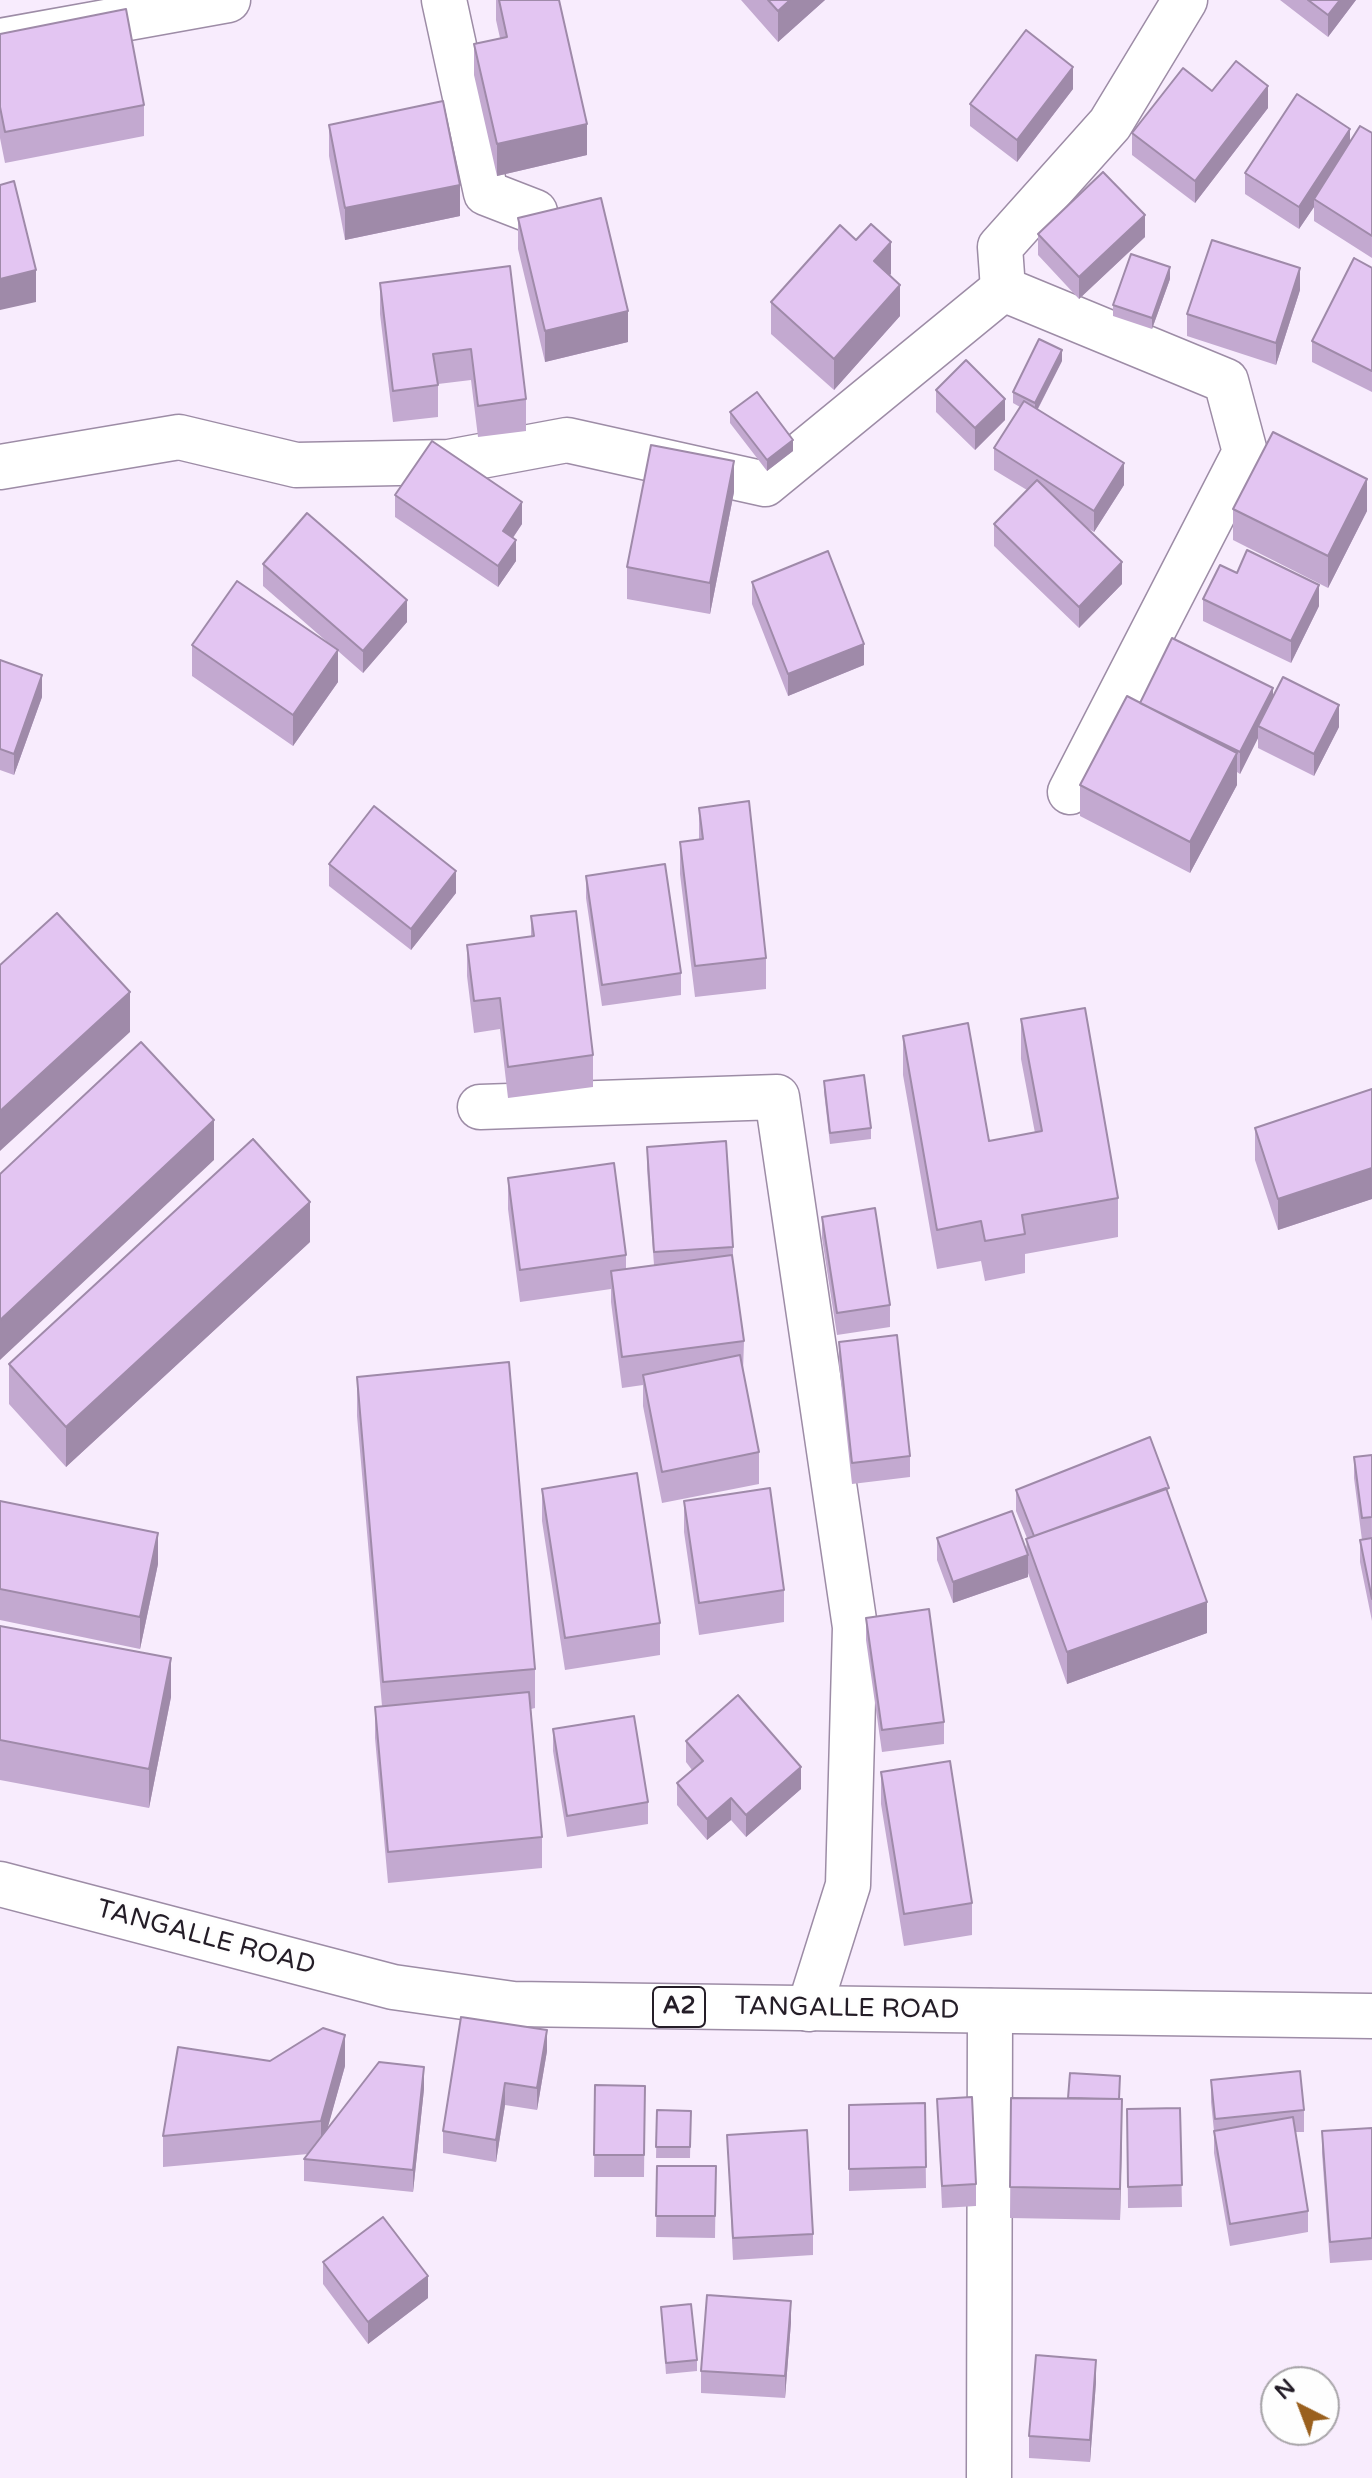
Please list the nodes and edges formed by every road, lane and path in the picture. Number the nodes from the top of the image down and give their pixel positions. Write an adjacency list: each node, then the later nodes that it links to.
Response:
1 (228, 0): 4 (main road)
2 (444, 0): 5 (main road)
3 (1185, 0): 6 (main road)
4 (0, 41)
5 (535, 212)
6 (1003, 289): 7 (main road); 8 (main road)
7 (0, 467)
8 (1070, 792)
9 (480, 1107): 11 (main road)
10 (0, 1884): 11 (main road, TANGALLE ROAD / A2)
11 (809, 2009): 12 (main road, TANGALLE ROAD / A2)
12 (990, 2011): 13 (main road, TANGALLE ROAD / A2); 14 (main road)
13 (1372, 2016)
14 (989, 2478)

